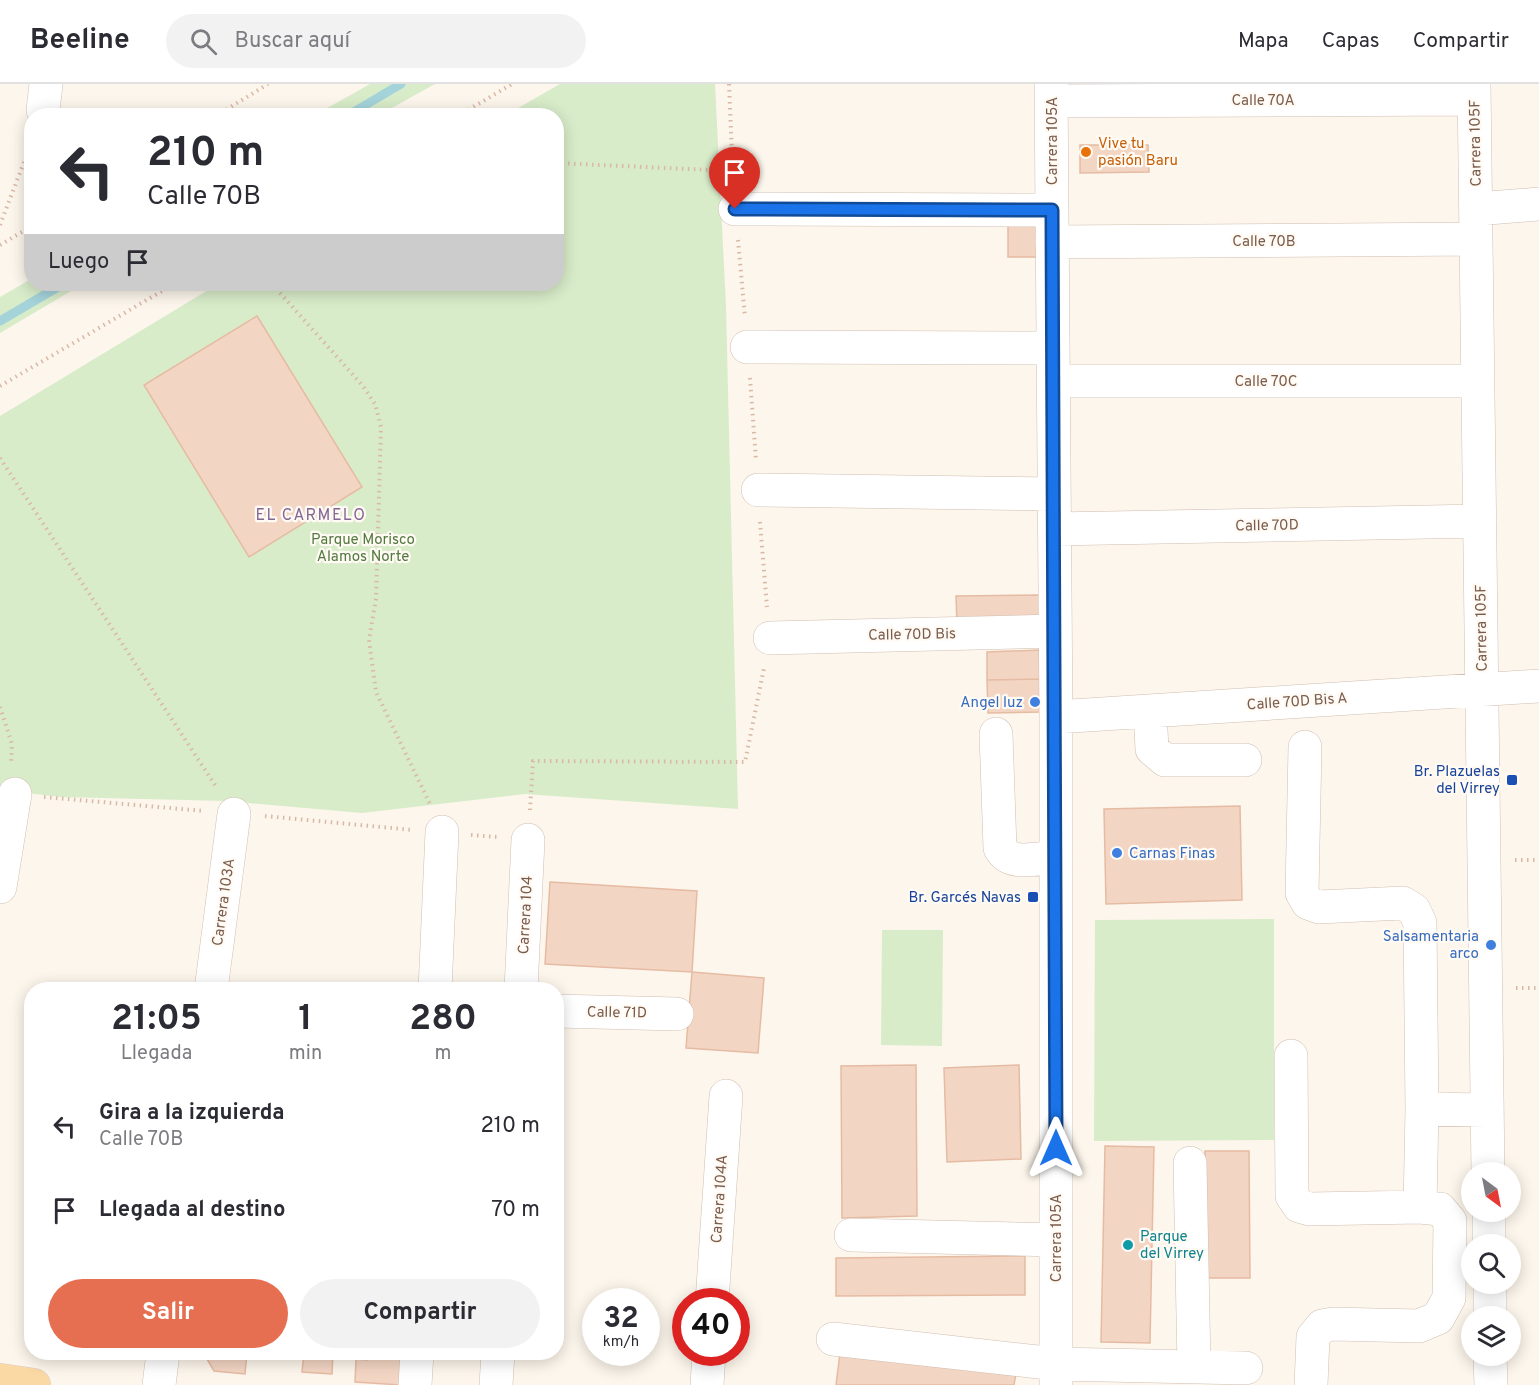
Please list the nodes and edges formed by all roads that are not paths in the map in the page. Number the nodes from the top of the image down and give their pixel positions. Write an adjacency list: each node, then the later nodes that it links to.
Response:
1 (1051, 92): 2 (street, Calle 70A); 5 (street, Carrera 105A)
2 (1474, 92): 6 (street, Carrera 105F)
3 (1539, 204): 6 (street, Calle 70B)
4 (735, 209): 5 (street)
5 (1052, 210): 7 (street, Carrera 105A)
6 (1476, 224): 7 (street, Calle 70B); 11 (street, Carrera 105F)
7 (1052, 242): 9 (street, Carrera 105A)
8 (747, 347): 9 (street)
9 (1053, 348): 10 (street, Carrera 105A)
10 (1053, 381): 11 (street, Calle 70C); 13 (street, Carrera 105A)
11 (1478, 381): 14 (street, Carrera 105F)
12 (758, 489): 13 (street)
13 (1054, 494): 15 (street, Carrera 105A)
14 (1480, 521): 15 (street, Calle 70D); 19 (street, Carrera 105F)
15 (1054, 529): 16 (street, Carrera 105A)
16 (1055, 631): 17 (street, Calle 70D Bis); 21 (street, Carrera 105A)
17 (770, 638)
18 (1539, 686): 19 (street, Calle 70D Bis A)
19 (1482, 690): 20 (street, Calle 70D Bis A); 39 (street, Carrera 105F)
20 (1150, 711): 21 (street, Calle 70D Bis A); 24 (street)
21 (1056, 717): 29 (street, Carrera 105A)
22 (996, 734): 29 (street)
23 (1305, 747): 38 (street)
24 (1245, 760)
25 (15, 794): 30 (street)
26 (234, 814): 31 (street, Carrera 103A)
27 (442, 832): 32 (street)
28 (528, 840): 33 (street, Carrera 104)
29 (1056, 857): 44 (street, Carrera 105A)
30 (0, 887)
31 (212, 982)
32 (435, 982)
33 (521, 982)
34 (564, 1011): 35 (street, Calle 71D)
35 (677, 1014)
36 (1291, 1056): 42 (street)
37 (726, 1096): 45 (street, Carrera 104A)
38 (1422, 1108): 39 (street); 42 (street)
39 (1487, 1110): 40 (street, Carrera 105F)
40 (1488, 1162)
41 (1190, 1163): 52 (street)
42 (1420, 1207): 59 (street)
43 (851, 1235): 44 (street)
44 (1056, 1240): 54 (street, Carrera 105A)
45 (713, 1288)
46 (833, 1339): 54 (street)
47 (162, 1360): 55 (street)
48 (417, 1360): 56 (street)
49 (498, 1360): 57 (street)
50 (708, 1366): 58 (street)
51 (1490, 1366): 60 (street)
52 (1194, 1367): 53 (street); 54 (street)
53 (1246, 1368)
54 (1056, 1375)
55 (159, 1385)
56 (416, 1385)
57 (496, 1385)
58 (707, 1385)
59 (1311, 1385)
60 (1491, 1385)

